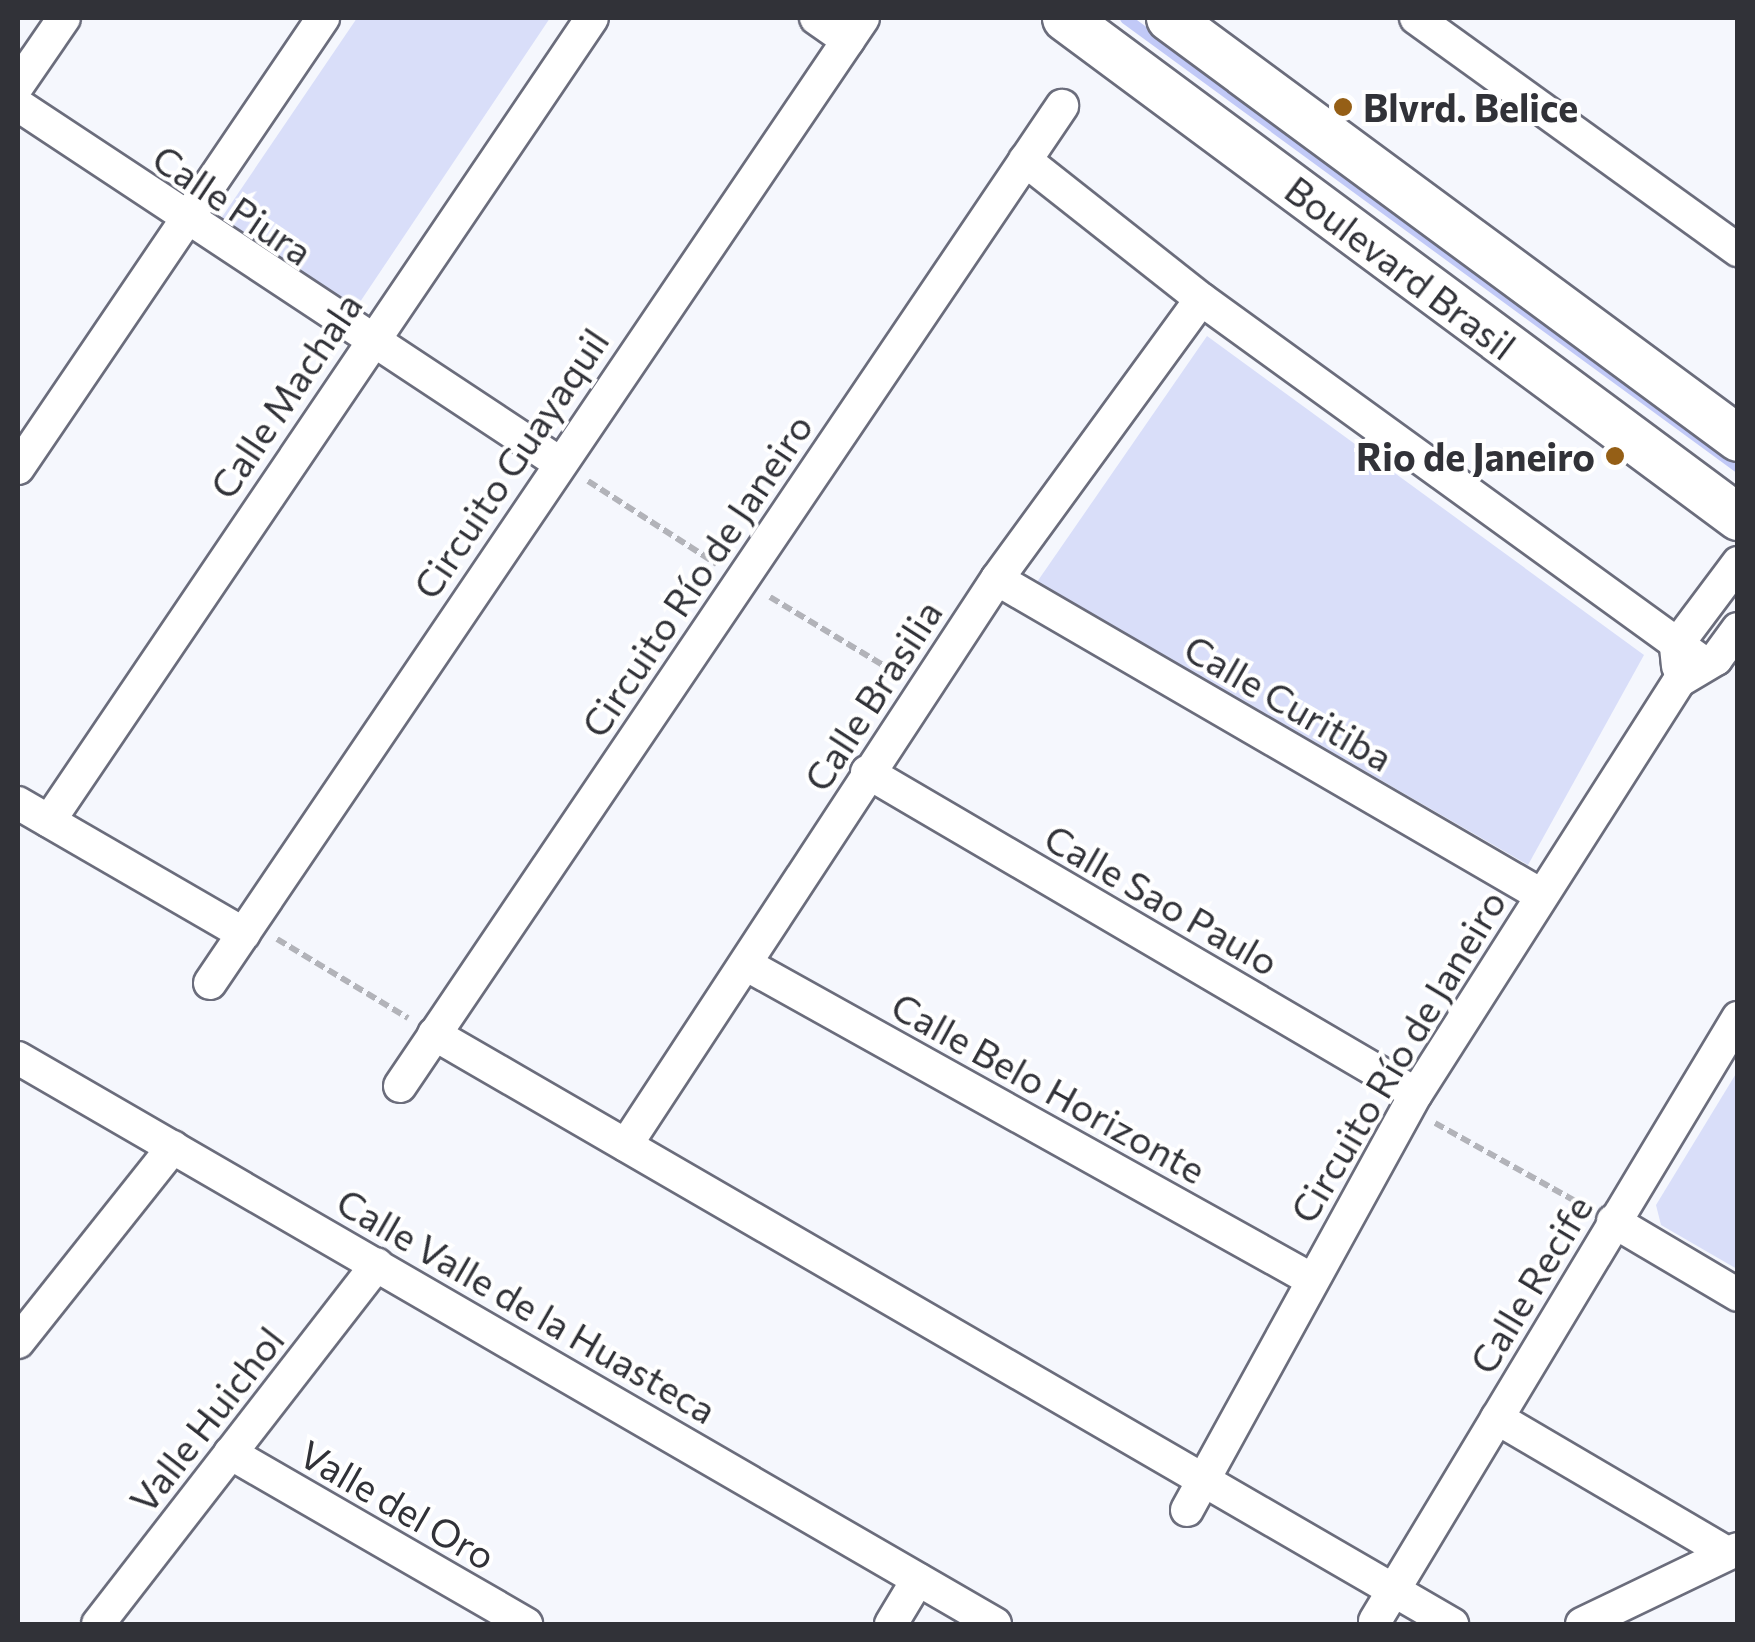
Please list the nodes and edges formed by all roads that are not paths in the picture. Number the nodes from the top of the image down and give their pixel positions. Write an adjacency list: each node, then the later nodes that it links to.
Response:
1 (64, 18): 11 (street)
2 (323, 18): 15 (street)
3 (592, 18): 18 (street, Calle Machala)
4 (816, 18): 9 (street, Circuito Guayaquil)
5 (1169, 18): 10 (main road, Boulevard Brasil)
6 (1211, 18): 10 (main road)
7 (1416, 18): 16 (street)
8 (1075, 20): 22 (main road, Boulevard Brasil)
9 (855, 29): 20 (street, Circuito Guayaquil)
10 (1258, 84): 19 (main road, Boulevard Brasil)
11 (18, 85)
12 (18, 106): 15 (street, Calle Piura)
13 (1062, 106): 14 (street, Circuito Río de Janeiro)
14 (1025, 160): 17 (street); 36 (street, Circuito Río de Janeiro)
15 (184, 222): 18 (street, Calle Piura); 21 (street)
16 (1738, 250)
17 (1200, 299): 24 (street, Calle Brasilia); 26 (street)
18 (369, 341): 20 (street, Calle Piura); 30 (street, Calle Machala)
19 (1738, 438)
20 (558, 462): 32 (street, Circuito Guayaquil)
21 (18, 468)
22 (1738, 517)
23 (1738, 564): 26 (street)
24 (997, 579): 28 (street, Calle Brasilia); 31 (street, Calle Curitiba)
25 (1738, 630): 27 (street, Circuito Río de Janeiro)
26 (1676, 646): 27 (street)
27 (1692, 673): 31 (street, Circuito Río de Janeiro)
28 (867, 772): 33 (street, Calle Brasilia); 39 (street, Calle Sao Paulo)
29 (18, 803): 30 (street)
30 (49, 821): 32 (street)
31 (1540, 894): 39 (street, Circuito Río de Janeiro)
32 (247, 928): 34 (street, Circuito Guayaquil)
33 (749, 966): 40 (street, Calle Brasilia); 44 (street, Calle Belo Horizonte)
34 (210, 983)
35 (1736, 1025): 42 (street, Calle Recife)
36 (434, 1034): 38 (street, Circuito Río de Janeiro); 40 (street)
37 (18, 1058): 41 (street, Calle Valle de la Huasteca)
38 (400, 1086)
39 (1412, 1101): 44 (street, Circuito Río de Janeiro)
40 (626, 1145): 49 (street)
41 (173, 1147): 43 (street, Calle Valle de la Huasteca); 46 (street)
42 (1613, 1221): 45 (street); 47 (street, Calle Recife)
43 (377, 1264): 48 (street, Valle Huichol); 51 (street, Calle Valle de la Huasteca)
44 (1311, 1279): 49 (street, Circuito Río de Janeiro)
45 (1738, 1295)
46 (19, 1339)
47 (1497, 1418): 50 (street); 52 (street, Calle Recife)
48 (230, 1453): 54 (street, Valle Huichol); 55 (street, Valle del Oro)
49 (1195, 1496): 52 (street)
50 (1732, 1551): 59 (street)
51 (918, 1579): 56 (street); 57 (street, Calle Valle de la Huasteca)
52 (1393, 1591): 53 (street, Calle Recife); 58 (street)
53 (1375, 1621)
54 (98, 1624)
55 (526, 1624)
56 (890, 1624)
57 (995, 1624)
58 (1452, 1624)
59 (1582, 1624)

